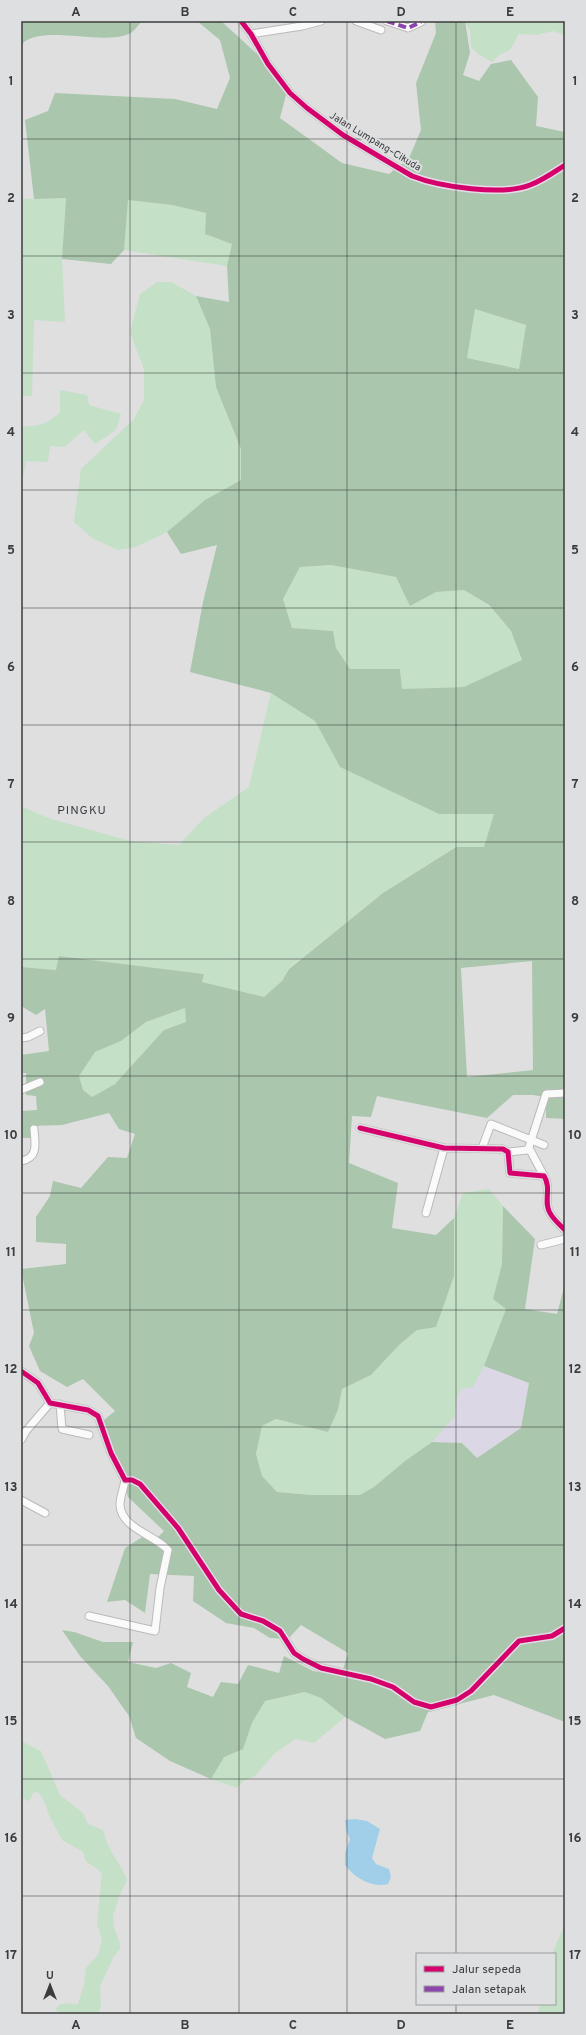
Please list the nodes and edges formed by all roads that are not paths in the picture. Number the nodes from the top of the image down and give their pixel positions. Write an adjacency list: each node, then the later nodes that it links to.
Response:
1 (241, 21): 7 (street, Jalan Lumpang–Cikuda)
2 (321, 21): 7 (street)
3 (356, 21): 6 (street)
4 (387, 21): 5 (street)
5 (421, 22)
6 (381, 30)
7 (251, 34): 8 (street, Jalan Lumpang–Cikuda)
8 (565, 165)
9 (40, 1031): 10 (street)
10 (21, 1038)
11 (40, 1082): 12 (street)
12 (21, 1090)
13 (565, 1093): 16 (street)
14 (360, 1128): 18 (street)
15 (34, 1129): 22 (street)
16 (532, 1140): 17 (street); 19 (street); 20 (street)
17 (544, 1145)
18 (444, 1148): 19 (street); 24 (street)
19 (482, 1148): 21 (street)
20 (529, 1148): 21 (street); 23 (street)
21 (508, 1152): 23 (street)
22 (21, 1161)
23 (544, 1176): 25 (street)
24 (426, 1213)
25 (565, 1230)
26 (565, 1239): 27 (street)
27 (541, 1245)
28 (21, 1371): 29 (street)
29 (50, 1403): 30 (street); 32 (street)
30 (60, 1404): 31 (street); 33 (street)
31 (89, 1435)
32 (21, 1440)
33 (125, 1480): 36 (street); 37 (street)
34 (21, 1500): 35 (street)
35 (45, 1513)
36 (89, 1616)
37 (565, 1628)

